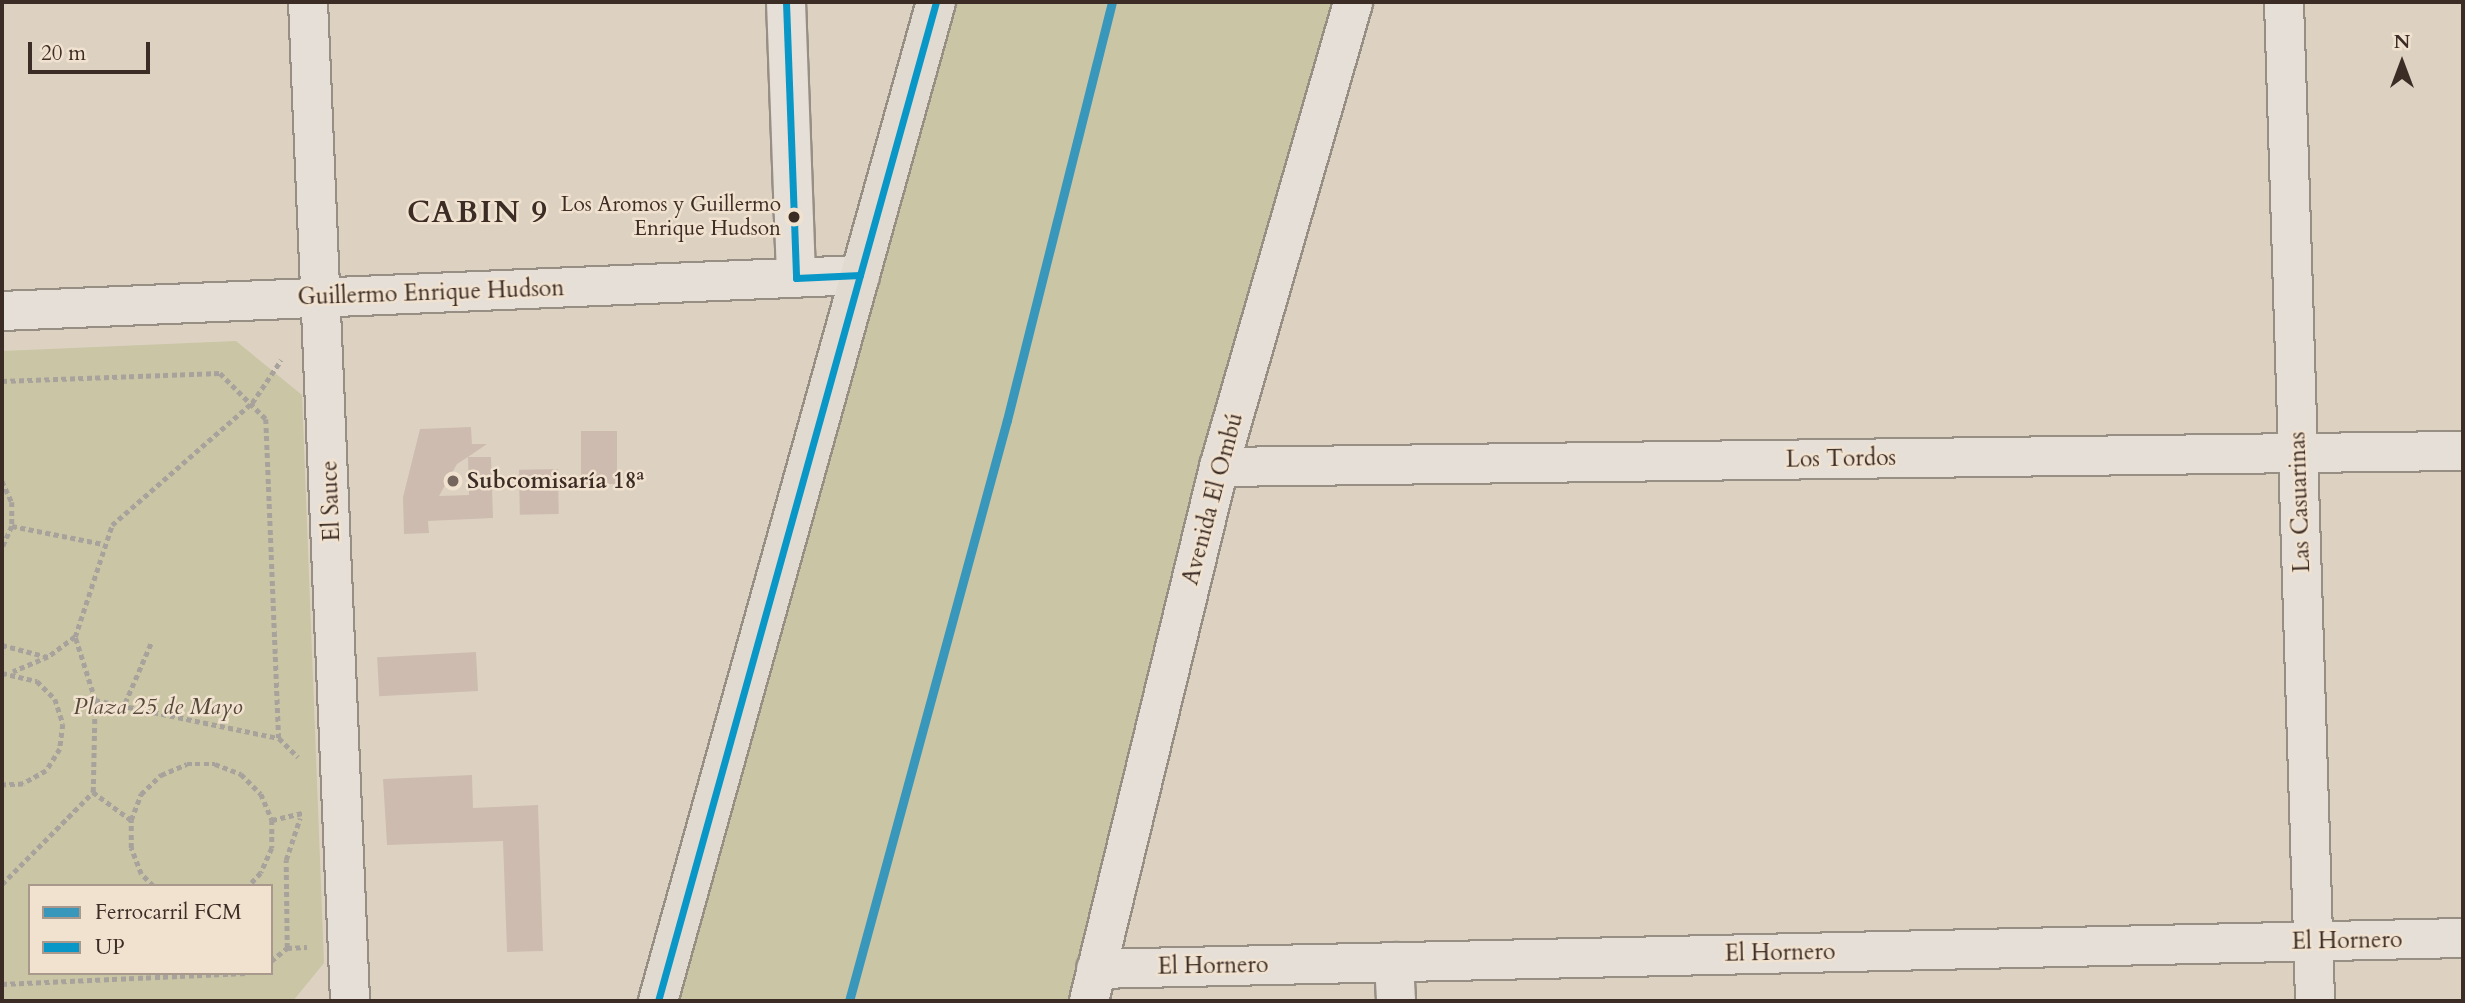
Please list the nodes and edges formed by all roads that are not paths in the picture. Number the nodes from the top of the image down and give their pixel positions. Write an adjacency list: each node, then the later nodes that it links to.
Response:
1 (308, 2): 8 (street, El Sauce)
2 (786, 2): 7 (street)
3 (936, 2): 6 (main road)
4 (1353, 2): 12 (street, Avenida El Ombú)
5 (2284, 2): 11 (street, Las Casuarinas)
6 (860, 275): 7 (street, Guillermo Enrique Hudson); 18 (main road)
7 (796, 278): 8 (street, Guillermo Enrique Hudson)
8 (323, 298): 9 (street, Guillermo Enrique Hudson); 17 (street, El Sauce)
9 (2, 311)
10 (2463, 451): 11 (street, Los Tordos)
11 (2298, 453): 12 (street, Los Tordos); 14 (street, Las Casuarinas)
12 (1219, 467): 16 (street, Avenida El Ombú)
13 (2463, 938): 14 (street, El Hornero)
14 (2313, 942): 15 (street, El Hornero); 20 (street, Las Casuarinas)
15 (1394, 962): 16 (street, El Hornero); 19 (street)
16 (1093, 985)
17 (350, 1001)
18 (658, 1001)
19 (1396, 1001)
20 (2315, 1001)

